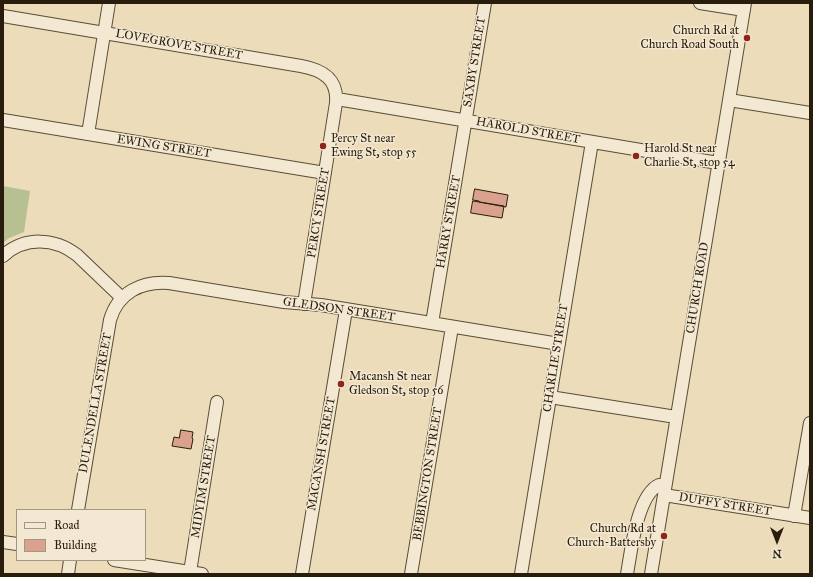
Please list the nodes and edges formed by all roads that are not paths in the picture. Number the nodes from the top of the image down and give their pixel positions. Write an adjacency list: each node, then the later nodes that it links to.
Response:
1 (109, 3): 6 (street)
2 (485, 3): 11 (street, SAXBY STREET)
3 (700, 3): 4 (street)
4 (744, 7): 8 (street, CHURCH ROAD)
5 (3, 16): 6 (street, LOVEGROVE STREET)
6 (104, 33): 7 (street, LOVEGROVE STREET); 12 (street)
7 (337, 99): 11 (street, HAROLD STREET); 15 (street, PERCY STREET)
8 (729, 100): 9 (street); 14 (street, CHURCH ROAD)
9 (810, 113)
10 (3, 120): 12 (street, EWING STREET)
11 (466, 121): 13 (street, HAROLD STREET); 20 (street, HARRY STREET)
12 (88, 134): 15 (street, EWING STREET)
13 (592, 142): 14 (street, HAROLD STREET); 22 (street, CHARLIE STREET)
14 (718, 164): 25 (street, CHURCH ROAD)
15 (325, 173): 18 (street, PERCY STREET)
16 (3, 256): 17 (street)
17 (122, 298): 18 (street, GLEDSON STREET); 28 (street, DULENDELLA STREET)
18 (304, 304): 19 (street, GLEDSON STREET)
19 (346, 310): 20 (street, GLEDSON STREET); 37 (street, MACANSH STREET)
20 (432, 324): 21 (street, GLEDSON STREET)
21 (452, 327): 22 (street, GLEDSON STREET); 38 (street, BEBBINGTON STREET)
22 (559, 344): 23 (street, CHARLIE STREET)
23 (550, 397): 25 (street); 39 (street, CHARLIE STREET)
24 (217, 402): 35 (street, MIDYIM STREET)
25 (676, 417): 27 (street, CHURCH ROAD)
26 (810, 422): 29 (street)
27 (664, 490): 29 (street, DUFFY STREET); 40 (street); 41 (street, CHURCH ROAD)
28 (78, 509)
29 (794, 516): 30 (street, DUFFY STREET)
30 (810, 518)
31 (3, 542): 32 (street)
32 (16, 544)
33 (70, 561): 36 (street)
34 (120, 561): 35 (street)
35 (196, 573)
36 (68, 574)
37 (302, 574)
38 (411, 574)
39 (521, 574)
40 (627, 574)
41 (651, 574)

